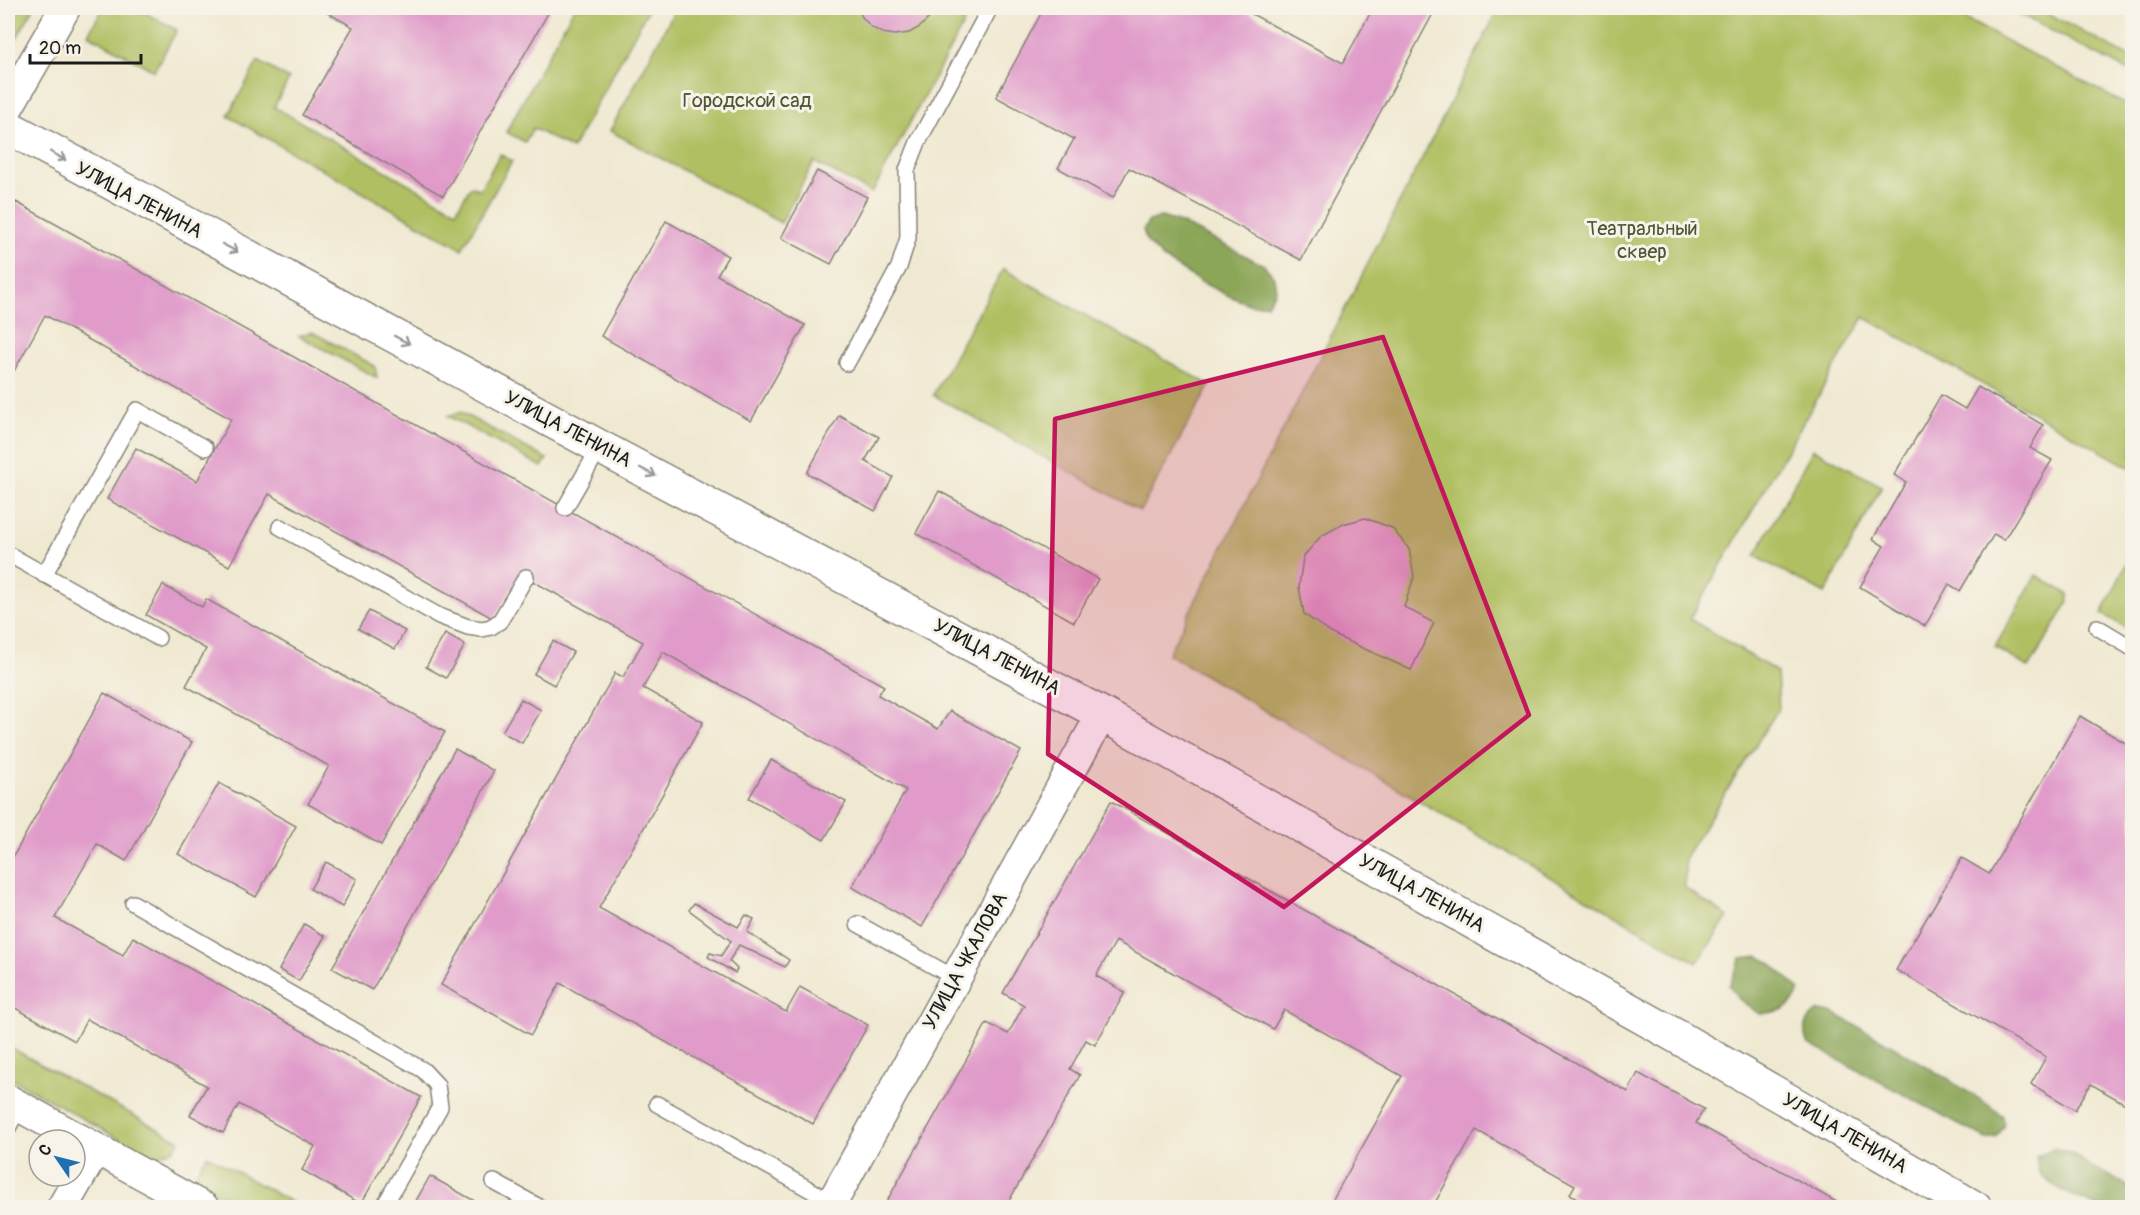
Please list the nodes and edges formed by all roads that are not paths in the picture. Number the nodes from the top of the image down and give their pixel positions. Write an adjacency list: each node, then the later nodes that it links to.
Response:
1 (65, 8): 3 (street)
2 (990, 8): 5 (lane)
3 (8, 107)
4 (8, 127): 6 (main road, УЛИЦА ЛЕНИНА, one-way to 6)
5 (847, 363)
6 (600, 447): 8 (lane); 16 (main road, УЛИЦА ЛЕНИНА, one-way to 16)
7 (205, 448): 11 (lane)
8 (565, 508)
9 (280, 527): 12 (lane)
10 (8, 554): 11 (lane)
11 (44, 575): 14 (lane)
12 (526, 577)
13 (2097, 627): 15 (lane)
14 (158, 638)
15 (2133, 648)
16 (1102, 714): 19 (street, УЛИЦА ЧКАЛОВА); 29 (main road, УЛИЦА ЛЕНИНА)
17 (133, 903): 27 (lane)
18 (858, 924): 19 (lane)
19 (955, 978): 24 (street, УЛИЦА ЧКАЛОВА)
20 (657, 1104): 24 (lane)
21 (11, 1112): 22 (street)
22 (96, 1149): 25 (street); 26 (street)
23 (494, 1182): 28 (lane)
24 (830, 1205)
25 (62, 1208)
26 (204, 1208)
27 (382, 1208)
28 (541, 1208)
29 (1975, 1208)

